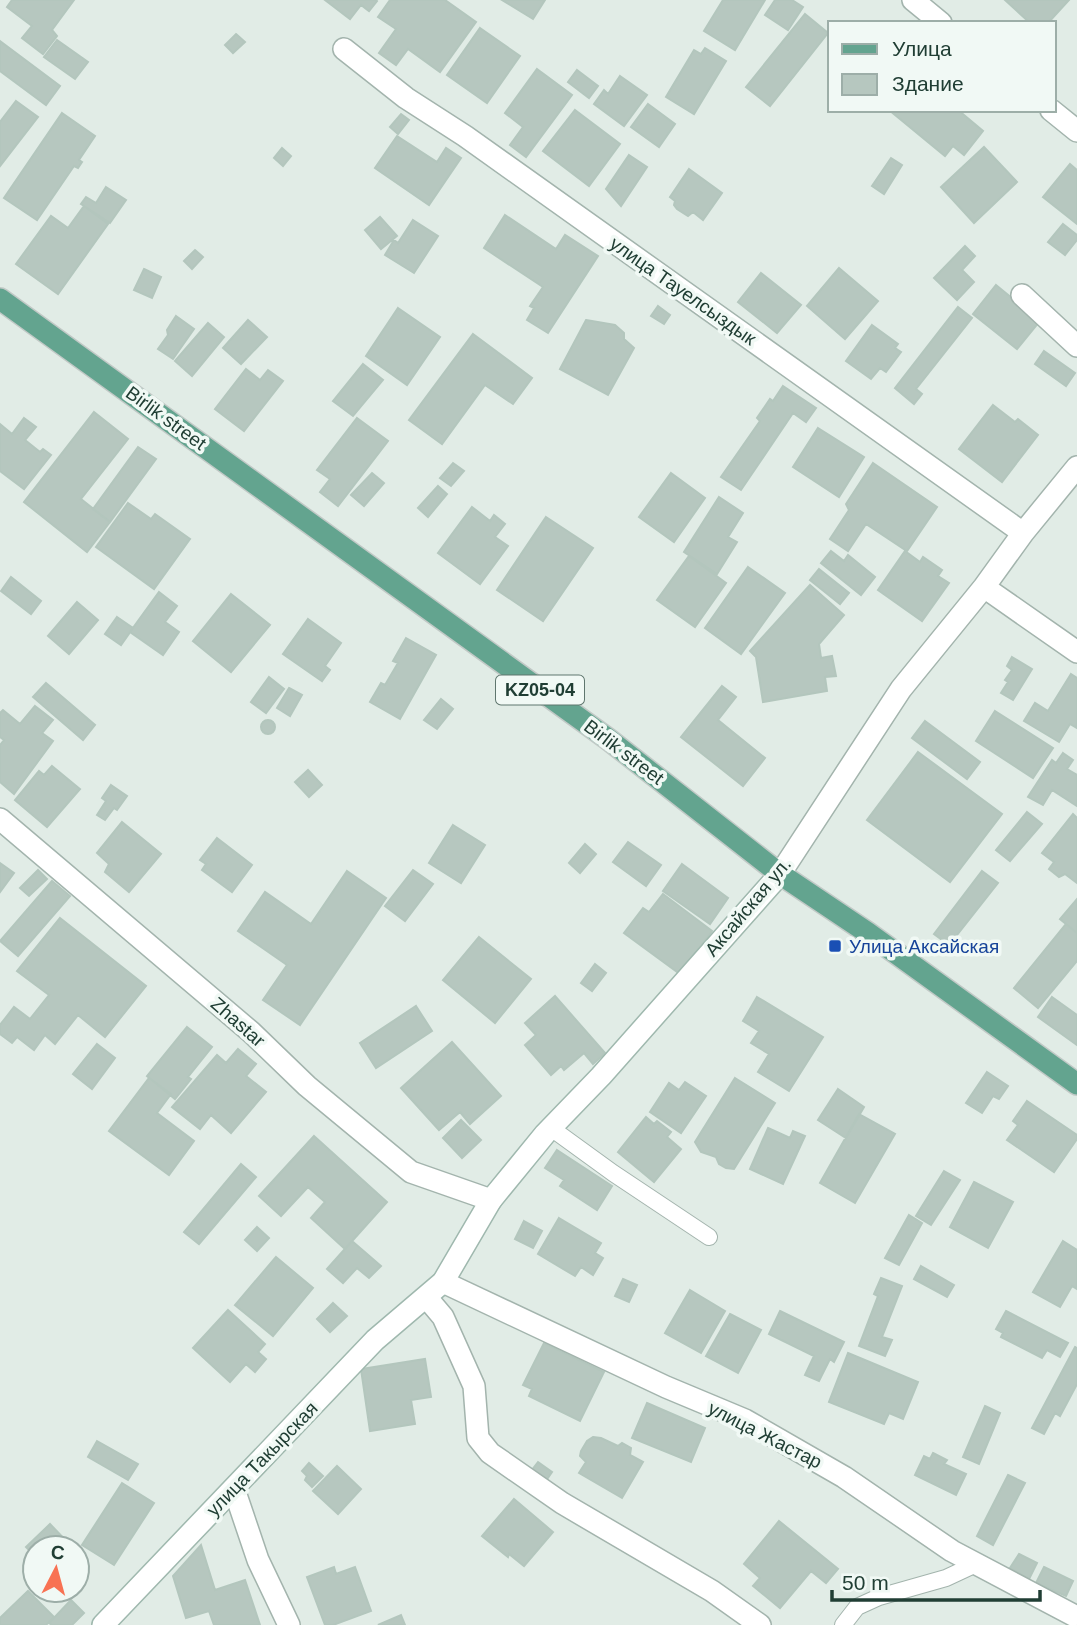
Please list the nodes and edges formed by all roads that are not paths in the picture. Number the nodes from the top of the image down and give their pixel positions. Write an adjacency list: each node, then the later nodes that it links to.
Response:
1 (913, 0): 2 (street)
2 (939, 21)
3 (344, 49): 10 (street, улица Тауелсыздык)
4 (1053, 112): 5 (street)
5 (1077, 131)
6 (1023, 295): 8 (street)
7 (0, 299): 14 (main road, Birlik street / KZ05-04)
8 (1077, 346)
9 (1077, 467): 10 (street, Аксайская ул.)
10 (1023, 533): 11 (street, Аксайская ул.)
11 (984, 587): 12 (street); 14 (street, Аксайская ул.)
12 (1077, 652)
13 (0, 819): 17 (street, Zhastar)
14 (780, 874): 15 (main road, Birlik street / KZ05-04); 16 (street, Аксайская ул.)
15 (1077, 1084)
16 (551, 1128): 17 (street, Аксайская ул.); 18 (lane)
17 (491, 1200): 19 (street, Аксайская ул.)
18 (709, 1237)
19 (443, 1283): 20 (street, Аксайская ул.); 22 (street, улица Жастар)
20 (427, 1298): 21 (street, улица Такырская); 26 (street)
21 (234, 1489): 24 (street, улица Такырская); 25 (street)
22 (976, 1564): 23 (street, улица Жастар); 27 (lane)
23 (1073, 1615)
24 (103, 1625)
25 (289, 1625)
26 (760, 1625)
27 (843, 1625)

